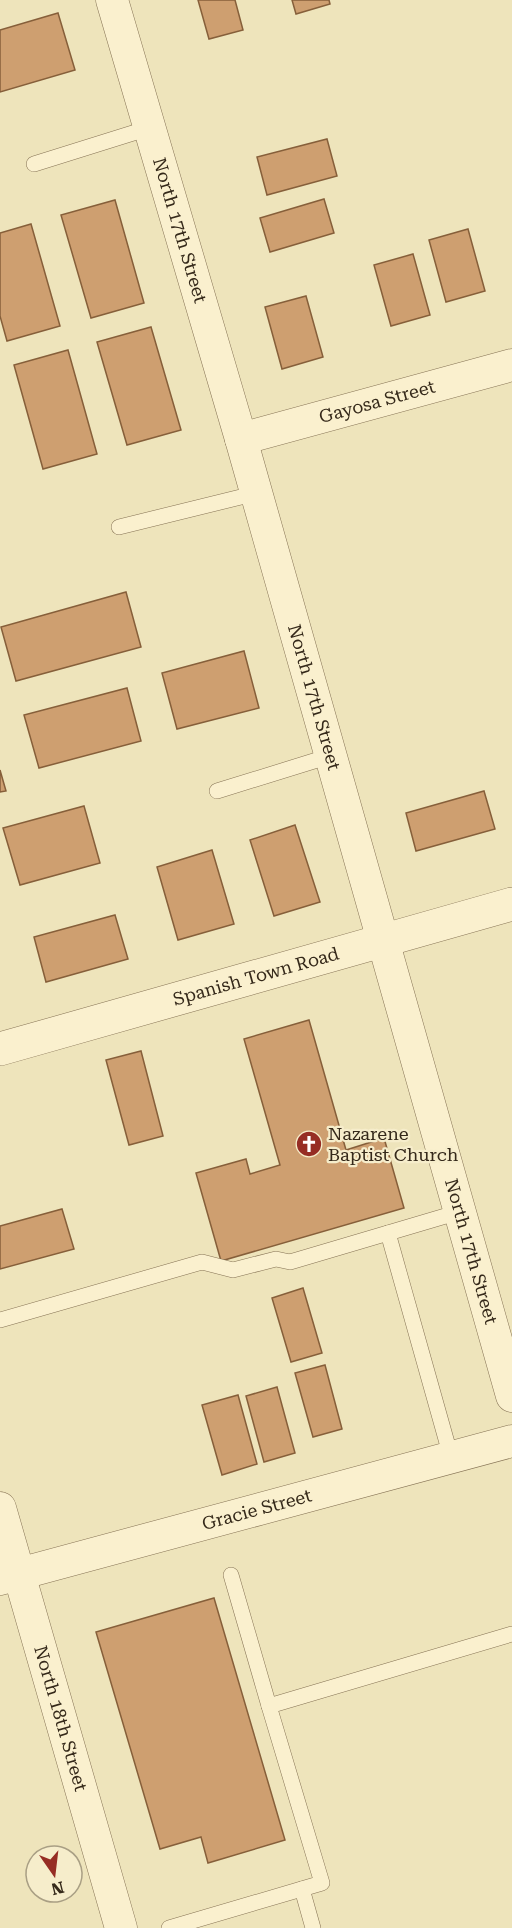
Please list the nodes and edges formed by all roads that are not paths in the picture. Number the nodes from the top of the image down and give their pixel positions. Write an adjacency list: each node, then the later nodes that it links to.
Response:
1 (111, 0): 2 (street, North 17th Street)
2 (149, 128): 3 (lane); 5 (street, North 17th Street)
3 (34, 164)
4 (512, 365): 5 (street, Gayosa Street)
5 (241, 439): 6 (street, North 17th Street)
6 (256, 493): 7 (lane); 8 (street, North 17th Street)
7 (119, 527)
8 (330, 756): 9 (lane); 11 (street, North 17th Street)
9 (217, 791)
10 (512, 904): 11 (street, Spanish Town Road)
11 (384, 942): 12 (street, Spanish Town Road); 13 (street, North 17th Street)
12 (0, 1049)
13 (459, 1212): 14 (lane); 16 (street, North 17th Street)
14 (388, 1233): 15 (lane); 18 (lane)
15 (0, 1320)
16 (512, 1396)
17 (512, 1441): 18 (street, Gracie Street)
18 (451, 1457): 21 (street, Gracie Street)
19 (0, 1508): 21 (street, North 18th Street)
20 (231, 1575): 23 (lane)
21 (9, 1576): 25 (street, North 18th Street)
22 (512, 1634): 23 (lane)
23 (269, 1706): 24 (lane)
24 (302, 1889): 26 (lane); 27 (lane)
25 (121, 1928)
26 (169, 1928)
27 (314, 1928)

